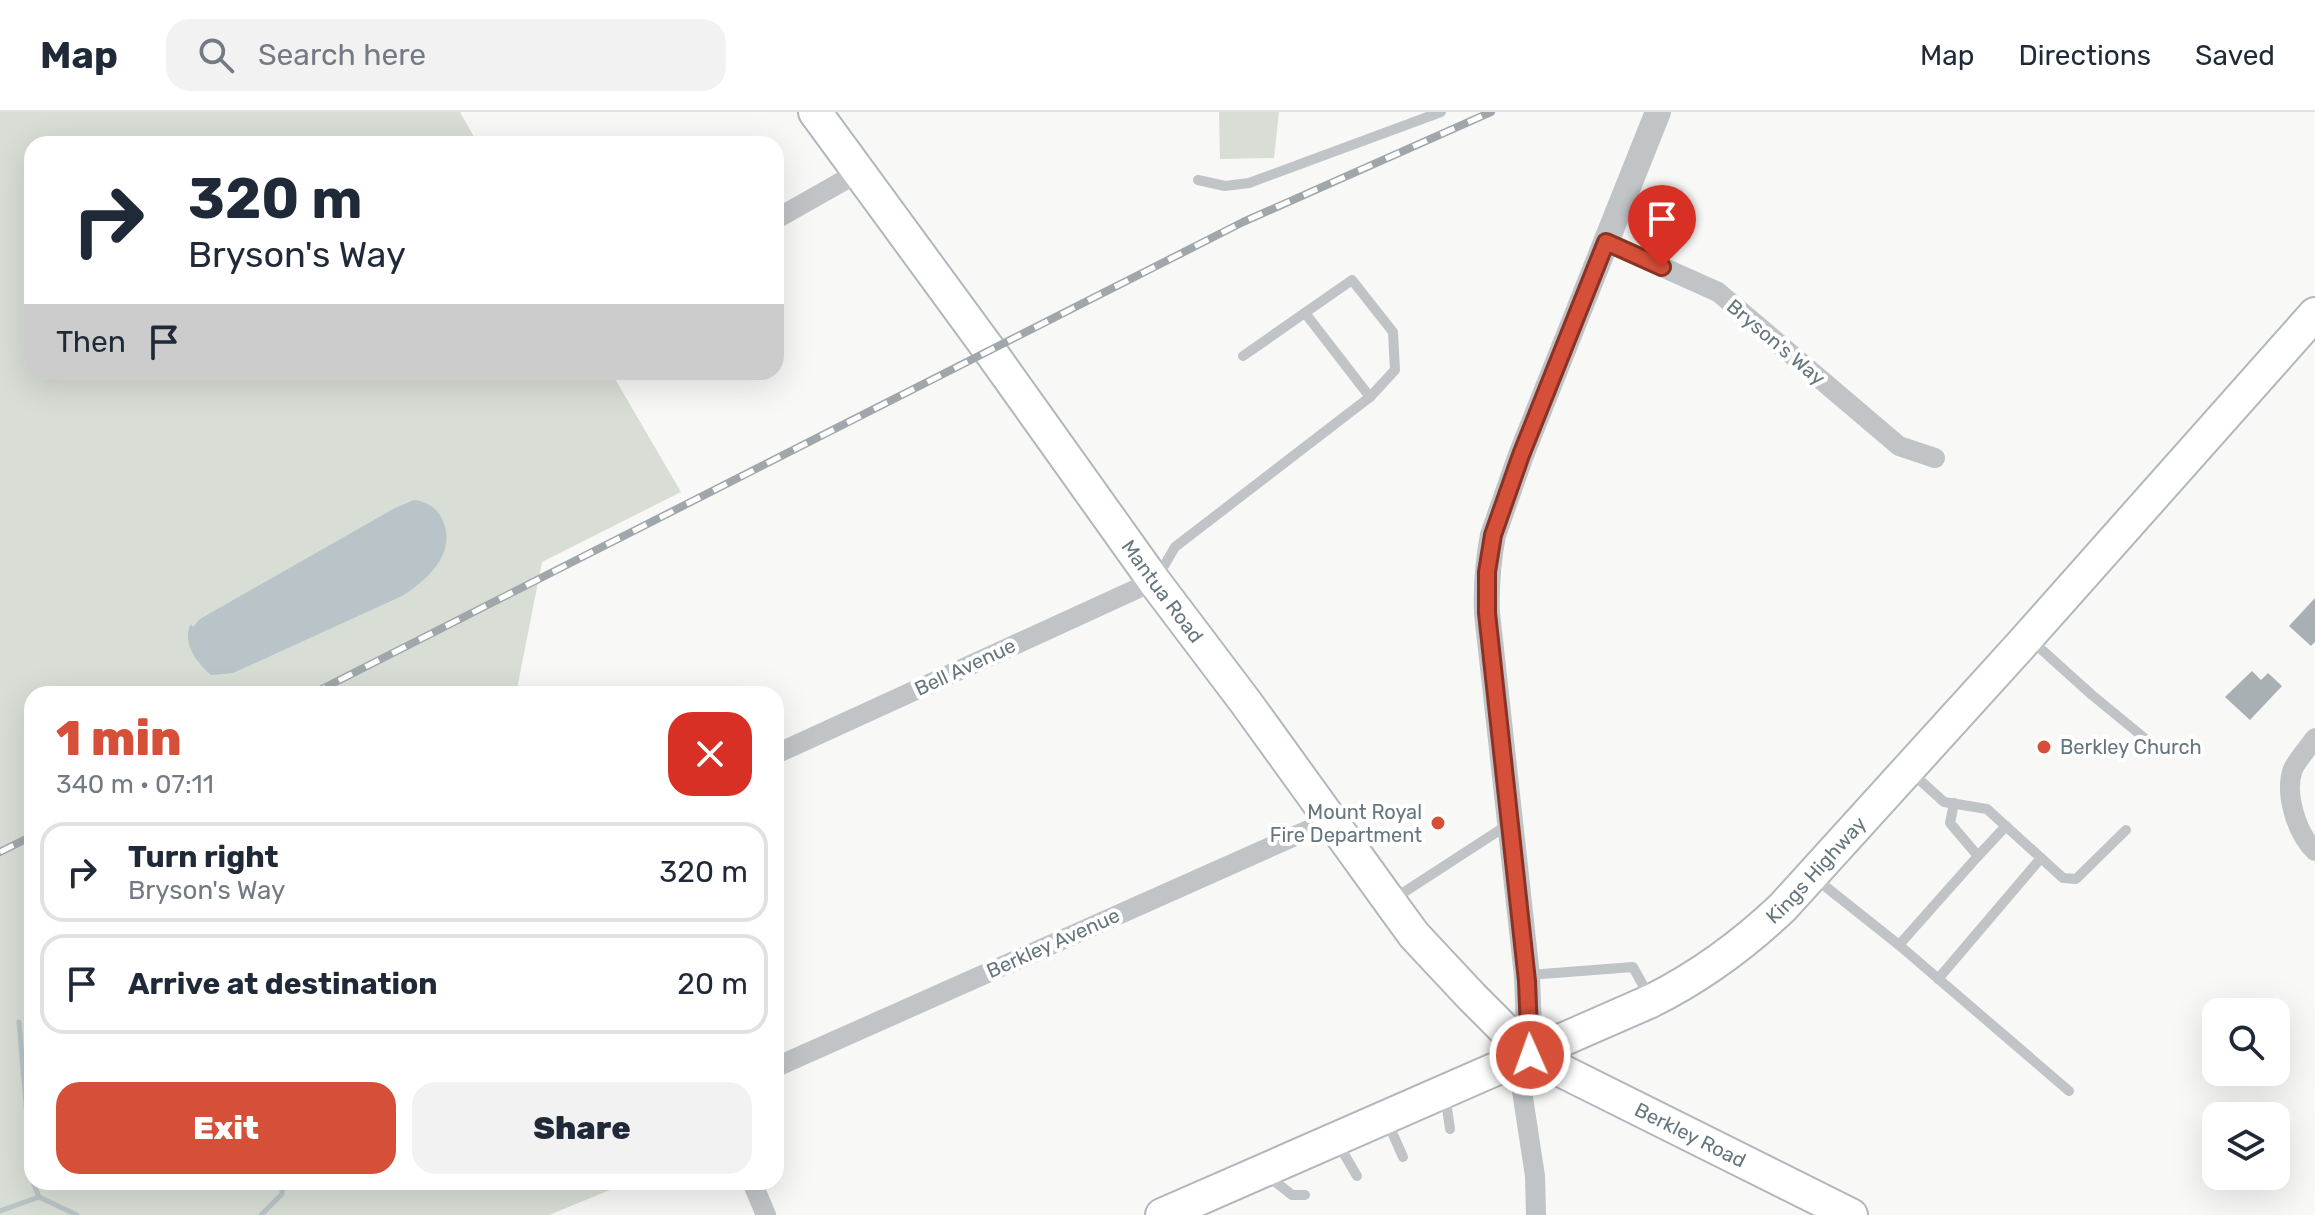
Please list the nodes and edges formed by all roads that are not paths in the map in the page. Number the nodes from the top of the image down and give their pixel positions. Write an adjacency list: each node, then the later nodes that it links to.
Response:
1 (815, 112): 4 (main road, Mantua Road)
2 (1441, 112): 5 (lane)
3 (1658, 112): 7 (street)
4 (859, 172): 6 (street); 13 (main road, Mantua Road)
5 (1198, 180)
6 (784, 214)
7 (1606, 242): 12 (street, Bryson's Way); 21 (street)
8 (1305, 313): 10 (lane); 11 (lane); 11 (lane)
9 (2315, 314): 14 (main road, Kings Highway)
10 (1243, 356)
11 (1370, 397): 13 (lane)
12 (1935, 458)
13 (1154, 581): 16 (street, Bell Avenue); 20 (main road, Mantua Road)
14 (2027, 637): 17 (lane); 18 (main road, Kings Highway)
15 (2315, 738): 24 (street)
16 (784, 750)
17 (2159, 750)
18 (1908, 769): 19 (lane); 27 (main road, Kings Highway)
19 (1954, 803): 22 (lane); 25 (lane)
20 (1331, 820): 28 (main road, Mantua Road); 34 (street, Berkley Avenue)
21 (1510, 822): 28 (lane); 30 (street)
22 (2006, 826): 25 (lane); 26 (lane)
23 (2126, 830): 26 (lane)
24 (2315, 851)
25 (1978, 856): 29 (lane)
26 (2041, 858): 31 (lane)
27 (1812, 875): 29 (lane); 32 (main road, Kings Highway)
28 (1390, 902): 33 (main road, Mantua Road)
29 (1899, 945): 31 (lane)
30 (1527, 976): 32 (lane); 33 (street)
31 (1938, 979): 35 (lane)
32 (1651, 1001): 33 (main road, Kings Highway)
33 (1530, 1055): 36 (main road, Kings Highway); 45 (main road, Berkley Road); 48 (street)
34 (784, 1063)
35 (2069, 1091)
36 (1444, 1093): 37 (main road, Kings Highway); 38 (lane)
37 (1386, 1119): 39 (main road, Kings Highway); 40 (lane)
38 (1450, 1129)
39 (1336, 1140): 41 (main road, Kings Highway); 42 (lane)
40 (1403, 1157)
41 (1263, 1172): 44 (lane); 47 (main road, Kings Highway)
42 (1357, 1176)
43 (755, 1190): 46 (street)
44 (1305, 1195)
45 (1841, 1213)
46 (766, 1215)
47 (1162, 1215)
48 (1536, 1215)

